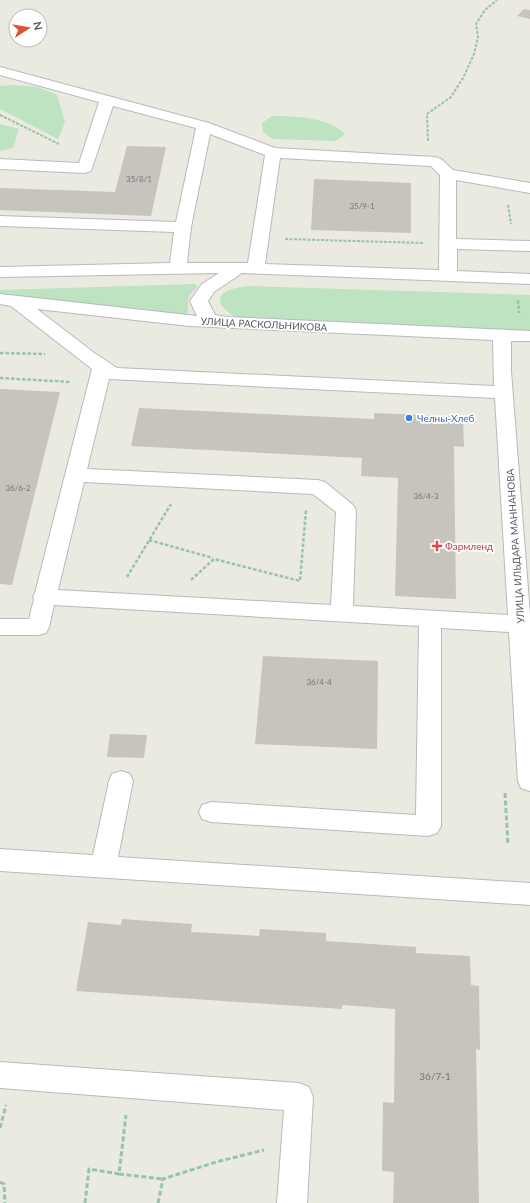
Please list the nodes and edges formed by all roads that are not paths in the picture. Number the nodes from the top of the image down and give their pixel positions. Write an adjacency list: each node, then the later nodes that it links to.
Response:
1 (0, 71): 2 (street)
2 (107, 100): 3 (street); 5 (street)
3 (204, 126): 4 (street); 9 (street)
4 (274, 153): 6 (street); 14 (street)
5 (0, 164)
6 (448, 174): 7 (street); 10 (street)
7 (530, 188)
8 (0, 221): 9 (street)
9 (184, 227): 12 (street)
10 (448, 244): 11 (street); 16 (street)
11 (530, 246)
12 (178, 268): 13 (street); 15 (street)
13 (238, 268): 14 (street); 19 (street)
14 (256, 268): 16 (street)
15 (0, 272)
16 (448, 277): 17 (street)
17 (530, 279)
18 (8, 300): 19 (street, УЛИЦА РАСКОЛЬНИКОВА); 22 (street)
19 (245, 324): 20 (street, УЛИЦА РАСКОЛЬНИКОВА)
20 (502, 335): 21 (street, УЛИЦА РАСКОЛЬНИКОВА); 23 (street, УЛИЦА ИЛЬДАРА МАННАНОВА)
21 (530, 336)
22 (100, 375): 23 (street); 24 (street)
23 (504, 392): 28 (street, УЛИЦА ИЛЬДАРА МАННАНОВА)
24 (75, 475): 25 (street); 26 (street)
25 (44, 598): 26 (street); 29 (street)
26 (342, 614): 27 (street)
27 (430, 619): 28 (street); 33 (street)
28 (520, 624): 30 (street, УЛИЦА ИЛЬДАРА МАННАНОВА)
29 (1, 631)
30 (527, 685): 32 (street, УЛИЦА ИЛЬДАРА МАННАНОВА)
31 (121, 781): 35 (street)
32 (530, 781)
33 (211, 812)
34 (0, 860): 35 (street)
35 (103, 867): 36 (street)
36 (530, 894)
37 (0, 1075): 38 (street)
38 (292, 1203)

